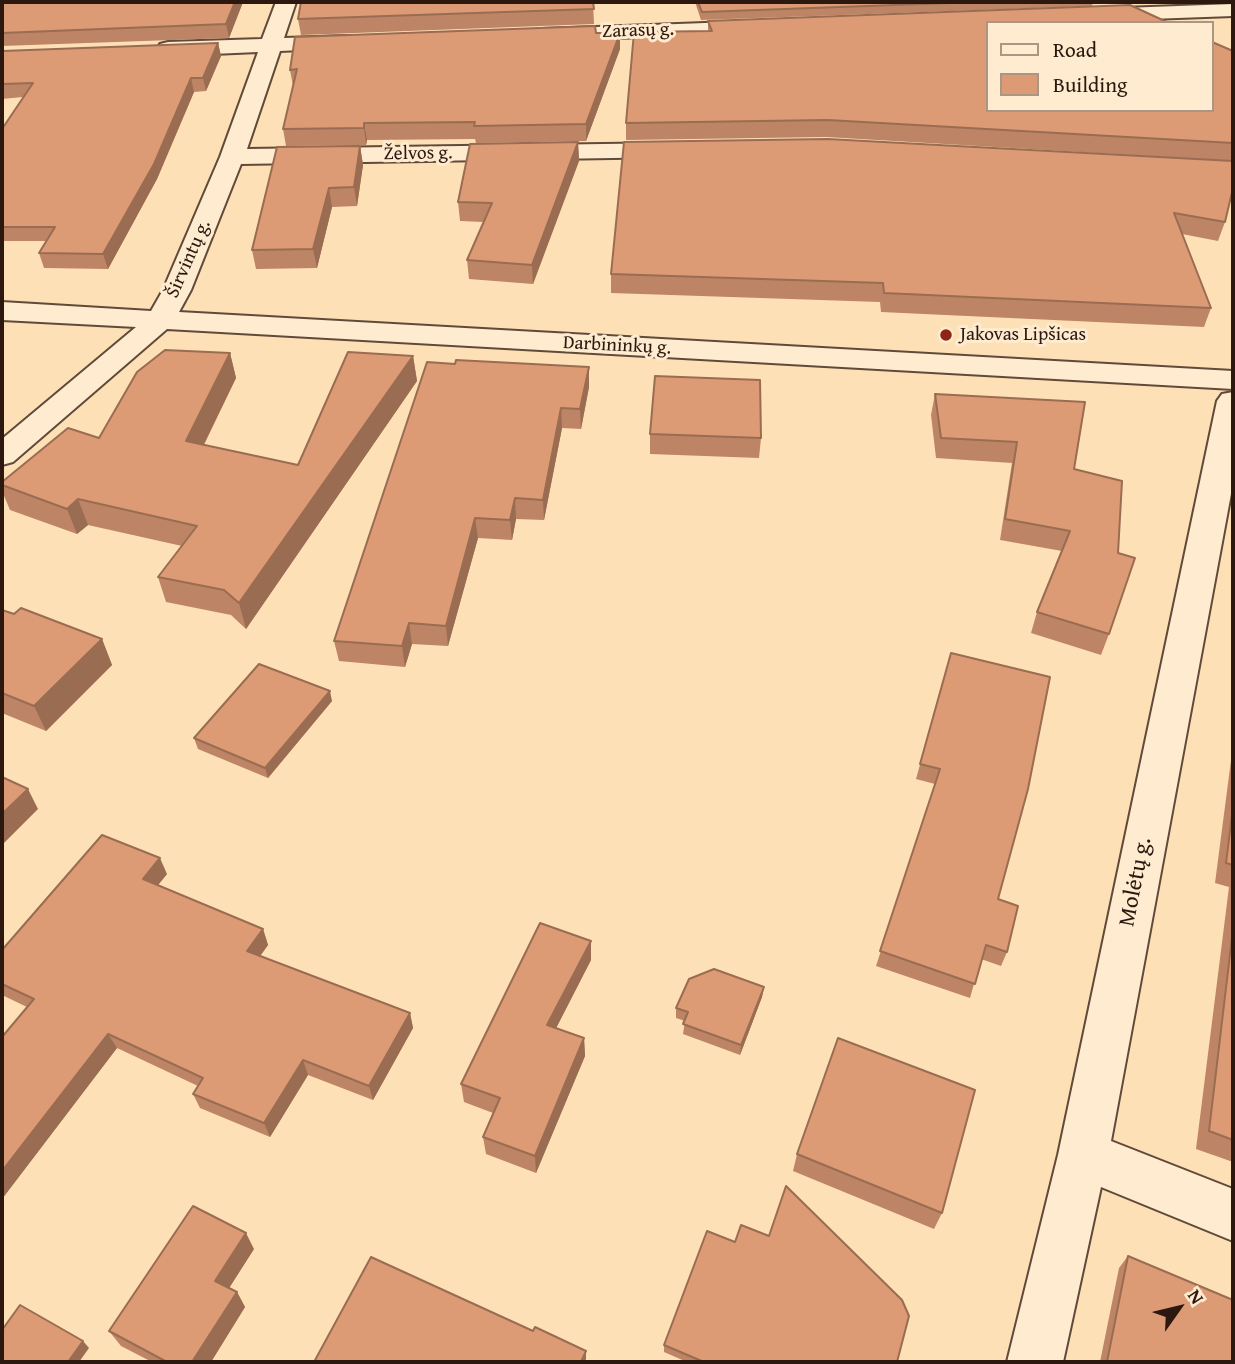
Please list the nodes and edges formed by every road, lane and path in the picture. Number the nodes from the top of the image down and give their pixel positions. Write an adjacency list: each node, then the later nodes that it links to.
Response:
1 (286, 2): 9 (street, Širvintų g.)
2 (1233, 10): 3 (street)
3 (1148, 14): 4 (street); 5 (street)
4 (1078, 16)
5 (1164, 21)
6 (787, 26): 7 (street, Zarasų g.)
7 (526, 35)
8 (368, 41): 9 (street)
9 (269, 45): 10 (street); 12 (street, Širvintų g.)
10 (149, 49)
11 (703, 149): 12 (street, Želvos g.)
12 (232, 157): 14 (street, Širvintų g.)
13 (2, 311): 14 (street, Darbininkų g.)
14 (160, 320): 15 (street, Darbininkų g.); 17 (street, Širvintų g.)
15 (1233, 380)
16 (1233, 401): 18 (street, Molėtų g.)
17 (2, 455)
18 (1083, 1155): 19 (street); 20 (street, Molėtų g.)
19 (1233, 1215)
20 (1034, 1362)

